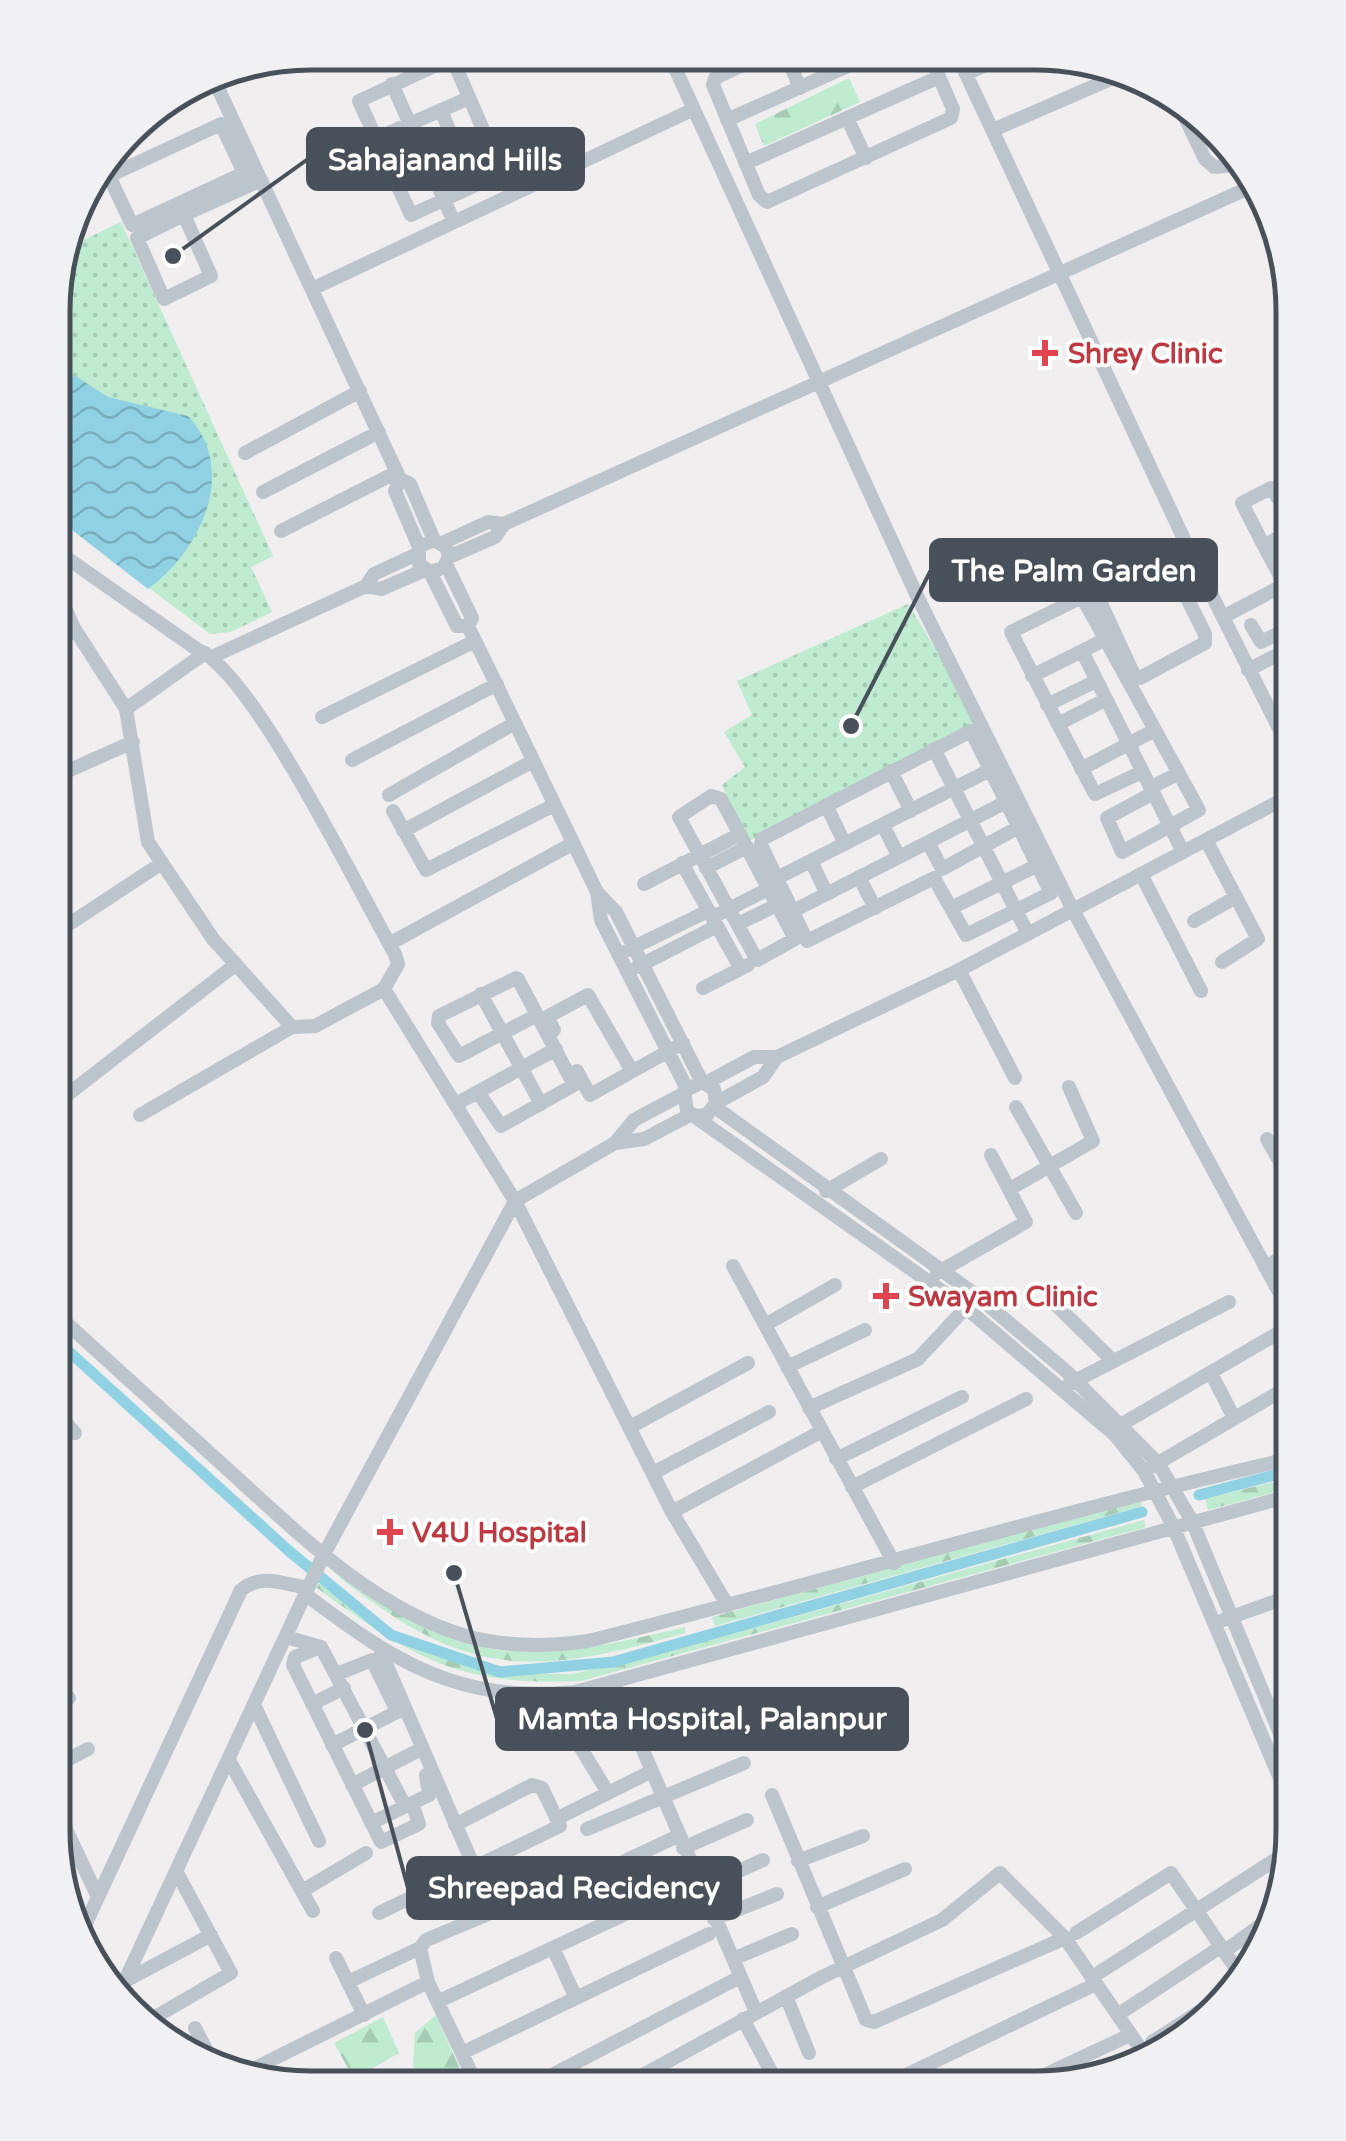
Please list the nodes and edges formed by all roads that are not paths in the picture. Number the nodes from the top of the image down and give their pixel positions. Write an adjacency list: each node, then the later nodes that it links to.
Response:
1 (425, 70): 11 (street)
2 (454, 70): 14 (street)
3 (676, 70): 16 (street)
4 (732, 70): 18 (street)
5 (792, 70): 12 (street)
6 (839, 70): 12 (street)
7 (937, 70): 9 (street)
8 (967, 70): 21 (street)
9 (939, 76): 17 (street); 27 (street)
10 (1106, 81): 21 (street)
11 (392, 84): 19 (street); 22 (street)
12 (800, 88): 18 (street)
13 (217, 90): 32 (street)
14 (469, 98): 15 (street); 23 (street)
15 (441, 110): 19 (street); 26 (street)
16 (694, 110): 25 (street); 38 (street)
17 (847, 118): 27 (street); 28 (street)
18 (728, 120): 24 (street)
19 (410, 123): 22 (street); 30 (street)
20 (1189, 127): 29 (street)
21 (992, 130): 39 (street)
22 (374, 139): 34 (street)
23 (490, 144): 26 (street); 36 (street)
24 (737, 144): 25 (street); 28 (street)
25 (714, 155): 41 (street)
26 (460, 156): 30 (street)
27 (866, 158): 28 (street)
28 (746, 163)
29 (1229, 169)
30 (431, 170): 34 (street); 36 (street)
31 (113, 174): 32 (street)
32 (253, 174): 33 (street); 37 (street); 40 (street)
33 (110, 178)
34 (394, 185): 36 (street)
35 (1244, 191): 39 (street)
36 (445, 202): 38 (street)
37 (184, 215): 37 (street)
38 (454, 222): 40 (street)
39 (1058, 273): 41 (street); 53 (street)
40 (312, 289): 42 (street)
41 (818, 382): 52 (street); 89 (street)
42 (360, 391): 43 (street); 44 (street)
43 (379, 432): 45 (street); 46 (street)
44 (245, 453)
45 (398, 476): 48 (street); 51 (street); 52 (street)
46 (264, 492)
47 (1276, 496): 50 (street)
48 (281, 531)
49 (1276, 537): 50 (street)
50 (1264, 546): 55 (street)
51 (418, 551): 52 (street); 57 (street); 58 (street)
52 (443, 551): 57 (street); 63 (street)
53 (1191, 554): 56 (street); 60 (street)
54 (70, 560): 70 (street)
55 (1276, 563)
56 (1170, 565): 56 (street)
57 (428, 571): 58 (street); 63 (street)
58 (366, 586): 70 (street)
59 (1276, 589): 60 (street)
60 (1223, 616): 72 (street)
61 (70, 619): 64 (street)
62 (1251, 625): 66 (street)
63 (468, 626): 68 (street)
64 (74, 628): 65 (street); 78 (street)
65 (70, 632)
66 (1276, 635)
67 (1106, 639): 69 (street); 73 (street); 74 (street)
68 (476, 642): 75 (street); 79 (street)
69 (1082, 651): 73 (street); 76 (street)
70 (210, 655): 78 (street); 142 (street)
71 (1276, 656): 72 (street)
72 (1248, 670): 81 (street)
73 (1032, 676): 77 (street)
74 (1128, 679): 76 (street); 83 (street)
75 (497, 684): 80 (street); 87 (street)
76 (1101, 691): 77 (street); 82 (street); 85 (street)
77 (1047, 704): 82 (street)
78 (126, 709): 84 (street)
79 (322, 717)
80 (515, 723): 88 (street); 106 (street)
81 (1276, 723)
82 (1058, 724): 90 (street)
83 (1156, 730): 85 (street); 94 (street)
84 (133, 742): 91 (street); 117 (street)
85 (1128, 744): 90 (street); 93 (street)
86 (934, 749): 89 (street); 92 (street); 95 (street)
87 (352, 760)
88 (533, 762): 99 (street); 106 (street)
89 (997, 767): 95 (street); 97 (street); 133 (street)
90 (1081, 769): 93 (street)
91 (70, 770)
92 (891, 772): 100 (street); 101 (street)
93 (1142, 772): 96 (street)
94 (1179, 773): 96 (street); 105 (street)
95 (954, 789): 101 (street); 102 (street)
96 (1151, 790): 105 (street); 105 (street)
97 (1008, 800): 102 (street); 104 (street)
98 (1276, 803): 108 (street)
99 (554, 805): 106 (street); 110 (street)
100 (826, 806): 111 (street); 125 (street)
101 (910, 811): 103 (street)
102 (970, 820): 109 (street); 112 (street)
103 (883, 825): 111 (street); 114 (street)
104 (1021, 826): 112 (street); 119 (street)
105 (1170, 828): 113 (street)
106 (404, 831)
107 (743, 840): 115 (street); 115 (street); 125 (street)
108 (1206, 840): 113 (street); 128 (street)
109 (928, 842): 114 (street); 120 (street)
110 (572, 844): 126 (street); 142 (street)
111 (844, 844): 116 (street)
112 (983, 847): 120 (street); 123 (street)
113 (1183, 852): 121 (street)
114 (898, 857): 122 (street)
115 (702, 861): 118 (street); 132 (street)
116 (812, 861): 125 (street); 127 (street)
117 (162, 863): 138 (street); 149 (street)
118 (682, 863): 124 (street); 136 (street)
119 (1040, 864): 123 (street); 134 (street)
120 (938, 873): 130 (street); 131 (street)
121 (1141, 874): 133 (street); 155 (street)
122 (859, 877): 127 (street); 130 (street)
123 (1002, 882): 131 (street); 134 (street)
124 (644, 884)
125 (772, 884): 129 (street); 132 (street); 135 (street)
126 (597, 892): 144 (street); 145 (street)
127 (827, 894): 135 (street)
128 (1236, 896): 137 (street); 147 (street)
129 (777, 905): 139 (street); 146 (street)
130 (875, 908): 135 (street)
131 (951, 908): 134 (street)
132 (729, 909): 136 (street); 139 (street)
133 (1073, 910): 141 (street); 191 (street)
134 (1016, 911): 141 (street)
135 (793, 912)
136 (713, 918): 140 (street); 143 (street); 150 (street)
137 (1194, 921)
138 (70, 923)
139 (738, 924): 146 (street)
140 (672, 928): 143 (street); 144 (street)
141 (1028, 934): 151 (street)
142 (389, 944): 154 (street)
143 (681, 944): 148 (street)
144 (634, 947): 145 (street); 148 (street)
145 (619, 954): 152 (street)
146 (757, 960): 150 (street)
147 (1222, 962)
148 (643, 964): 152 (street); 160 (street)
149 (234, 965): 158 (street); 170 (street)
150 (741, 969): 153 (street)
151 (960, 970): 162 (street); 165 (street)
152 (627, 972): 160 (street)
153 (703, 988)
154 (384, 989): 158 (street); 171 (street)
155 (1201, 992)
156 (482, 994): 157 (street); 159 (street); 159 (street)
157 (537, 1015): 159 (street); 161 (street)
158 (292, 1026): 175 (street)
159 (502, 1033): 163 (street)
160 (676, 1046): 164 (street); 166 (street); 168 (street)
161 (556, 1049): 163 (street); 172 (street)
162 (777, 1057): 166 (street); 173 (street)
163 (522, 1068): 169 (street); 172 (street)
164 (632, 1070): 164 (street)
165 (1015, 1078)
166 (704, 1082): 168 (street); 173 (street)
167 (1069, 1087): 182 (street)
168 (684, 1091): 176 (street); 178 (street)
169 (478, 1092): 171 (street); 172 (street)
170 (70, 1093)
171 (456, 1104): 186 (street)
172 (542, 1104)
173 (715, 1105): 176 (street); 183 (street)
174 (1016, 1107): 182 (street)
175 (140, 1115)
176 (694, 1115): 178 (street); 183 (street)
177 (1267, 1139): 179 (street)
178 (614, 1143): 186 (street)
179 (1275, 1149)
180 (991, 1155): 184 (street)
181 (881, 1159): 185 (street)
182 (1050, 1168): 184 (street); 187 (street)
183 (806, 1187): 185 (street); 188 (street)
184 (1010, 1188): 192 (street)
185 (826, 1190): 188 (street)
186 (514, 1200): 218 (street); 235 (street)
187 (1076, 1212)
188 (875, 1233): 192 (street); 193 (street)
189 (1275, 1262): 191 (street)
190 (733, 1266): 200 (street)
191 (1266, 1267): 195 (street)
192 (942, 1270): 193 (street); 196 (street)
193 (927, 1279): 199 (street)
194 (835, 1285): 200 (street)
195 (1275, 1285)
196 (976, 1295): 199 (street); 203 (street)
197 (1229, 1302): 205 (street)
198 (1054, 1303): 205 (street)
199 (966, 1308): 203 (street); 214 (street)
200 (764, 1325): 207 (street)
201 (70, 1329): 235 (street)
202 (865, 1330): 207 (street)
203 (1011, 1335): 209 (street); 210 (street)
204 (1275, 1335): 208 (street)
205 (1113, 1361): 209 (street)
206 (748, 1363): 218 (street)
207 (787, 1367): 214 (street)
208 (1210, 1372): 216 (street); 217 (street)
209 (1076, 1380): 210 (street); 217 (street)
210 (1061, 1388): 225 (street)
211 (1275, 1394): 216 (street)
212 (962, 1397): 222 (street)
213 (1026, 1399): 228 (street)
214 (809, 1408): 220 (street)
215 (769, 1412): 226 (street)
216 (1234, 1418): 224 (street)
217 (1122, 1424): 224 (street)
218 (630, 1428): 226 (street)
219 (70, 1429): 221 (street)
220 (822, 1432): 222 (street); 231 (street)
221 (74, 1433)
222 (836, 1459): 228 (street)
223 (1275, 1462): 227 (street)
224 (1158, 1463): 225 (street); 227 (street)
225 (1144, 1471): 229 (street)
226 (652, 1473): 231 (street)
227 (1174, 1485): 229 (street); 232 (street)
228 (852, 1487): 234 (street)
229 (1156, 1490): 233 (street); 234 (street)
230 (1275, 1500): 232 (street)
231 (672, 1512): 237 (street)
232 (1192, 1521): 233 (street); 238 (street)
233 (1173, 1526): 238 (street); 244 (street)
234 (894, 1563): 237 (street)
235 (314, 1576): 237 (street); 239 (street); 241 (street); 286 (street)
236 (1275, 1603): 238 (street)
237 (728, 1606)
238 (1224, 1619): 242 (street)
239 (286, 1637): 240 (street); 247 (street)
240 (321, 1647): 243 (street); 246 (street)
241 (381, 1651): 245 (street); 268 (street)
242 (1248, 1674): 249 (street); 257 (street)
243 (340, 1681): 246 (street); 248 (street); 250 (street)
244 (614, 1683): 245 (street); 259 (street)
245 (556, 1694): 261 (street)
246 (312, 1704): 251 (street)
247 (255, 1707): 255 (street); 272 (street)
248 (397, 1712): 250 (street); 253 (street)
249 (1275, 1727)
250 (364, 1729): 251 (street); 258 (street)
251 (332, 1745): 260 (street)
252 (88, 1749): 254 (street)
253 (415, 1752): 258 (street); 264 (street)
254 (70, 1758)
255 (230, 1762): 281 (street); 284 (street)
256 (744, 1763): 263 (street)
257 (1275, 1765)
258 (385, 1768): 260 (street); 264 (street)
259 (650, 1772): 261 (street); 263 (street)
260 (352, 1785): 267 (street)
261 (608, 1793): 265 (street)
262 (772, 1795): 276 (street)
263 (662, 1799): 269 (street); 273 (street)
264 (408, 1804): 267 (street); 267 (street)
265 (558, 1818): 268 (street); 278 (street)
266 (746, 1820): 273 (street)
267 (371, 1823)
268 (455, 1825): 278 (street)
269 (587, 1829)
270 (863, 1836): 276 (street)
271 (71, 1839): 286 (street)
272 (319, 1840)
273 (681, 1842): 279 (street); 283 (street)
274 (366, 1853): 284 (street)
275 (764, 1860): 283 (street)
276 (798, 1861): 287 (street)
277 (1273, 1861): 288 (street)
278 (474, 1865): 290 (street); 291 (street)
279 (614, 1866)
280 (905, 1869): 287 (street)
281 (176, 1871): 297 (street); 308 (street)
282 (590, 1871): 291 (street)
283 (696, 1886): 293 (street); 300 (street)
284 (302, 1891): 289 (street)
285 (777, 1894): 293 (street)
286 (97, 1895): 292 (street)
287 (817, 1907): 305 (street)
288 (1198, 1910): 298 (street); 301 (street); 307 (street)
289 (313, 1911)
290 (378, 1912)
291 (494, 1912): 299 (street)
292 (87, 1919)
293 (714, 1919): 303 (street)
294 (1254, 1929): 301 (street)
295 (708, 1934): 313 (street)
296 (792, 1934): 303 (street)
297 (212, 1935): 311 (street); 316 (street)
298 (1070, 1935): 305 (street); 305 (street); 307 (street)
299 (420, 1948): 309 (street); 310 (street)
300 (553, 1948): 313 (street); 314 (street)
301 (1224, 1948): 304 (street); 315 (street)
302 (336, 1958): 309 (street)
303 (732, 1960): 306 (street)
304 (1234, 1966)
305 (841, 1968): 312 (street)
306 (740, 1977): 318 (street); 328 (street)
307 (1098, 1978): 320 (street); 331 (street)
308 (124, 1982)
309 (348, 1982): 317 (street)
310 (428, 1982): 314 (street); 317 (street)
311 (127, 1984)
312 (786, 1996): 318 (street); 324 (street)
313 (576, 1998): 323 (street)
314 (439, 2002): 323 (street)
315 (1125, 2010)
316 (158, 2015)
317 (364, 2015): 325 (street)
318 (749, 2016): 329 (street); 330 (street)
319 (195, 2028): 321 (street)
320 (1130, 2035): 322 (street); 326 (street)
321 (204, 2045)
322 (1139, 2047)
323 (462, 2053): 327 (street)
324 (810, 2053)
325 (260, 2065)
326 (1056, 2070)
327 (470, 2071)
328 (560, 2071)
329 (650, 2071)
330 (772, 2071)
331 (915, 2071)

